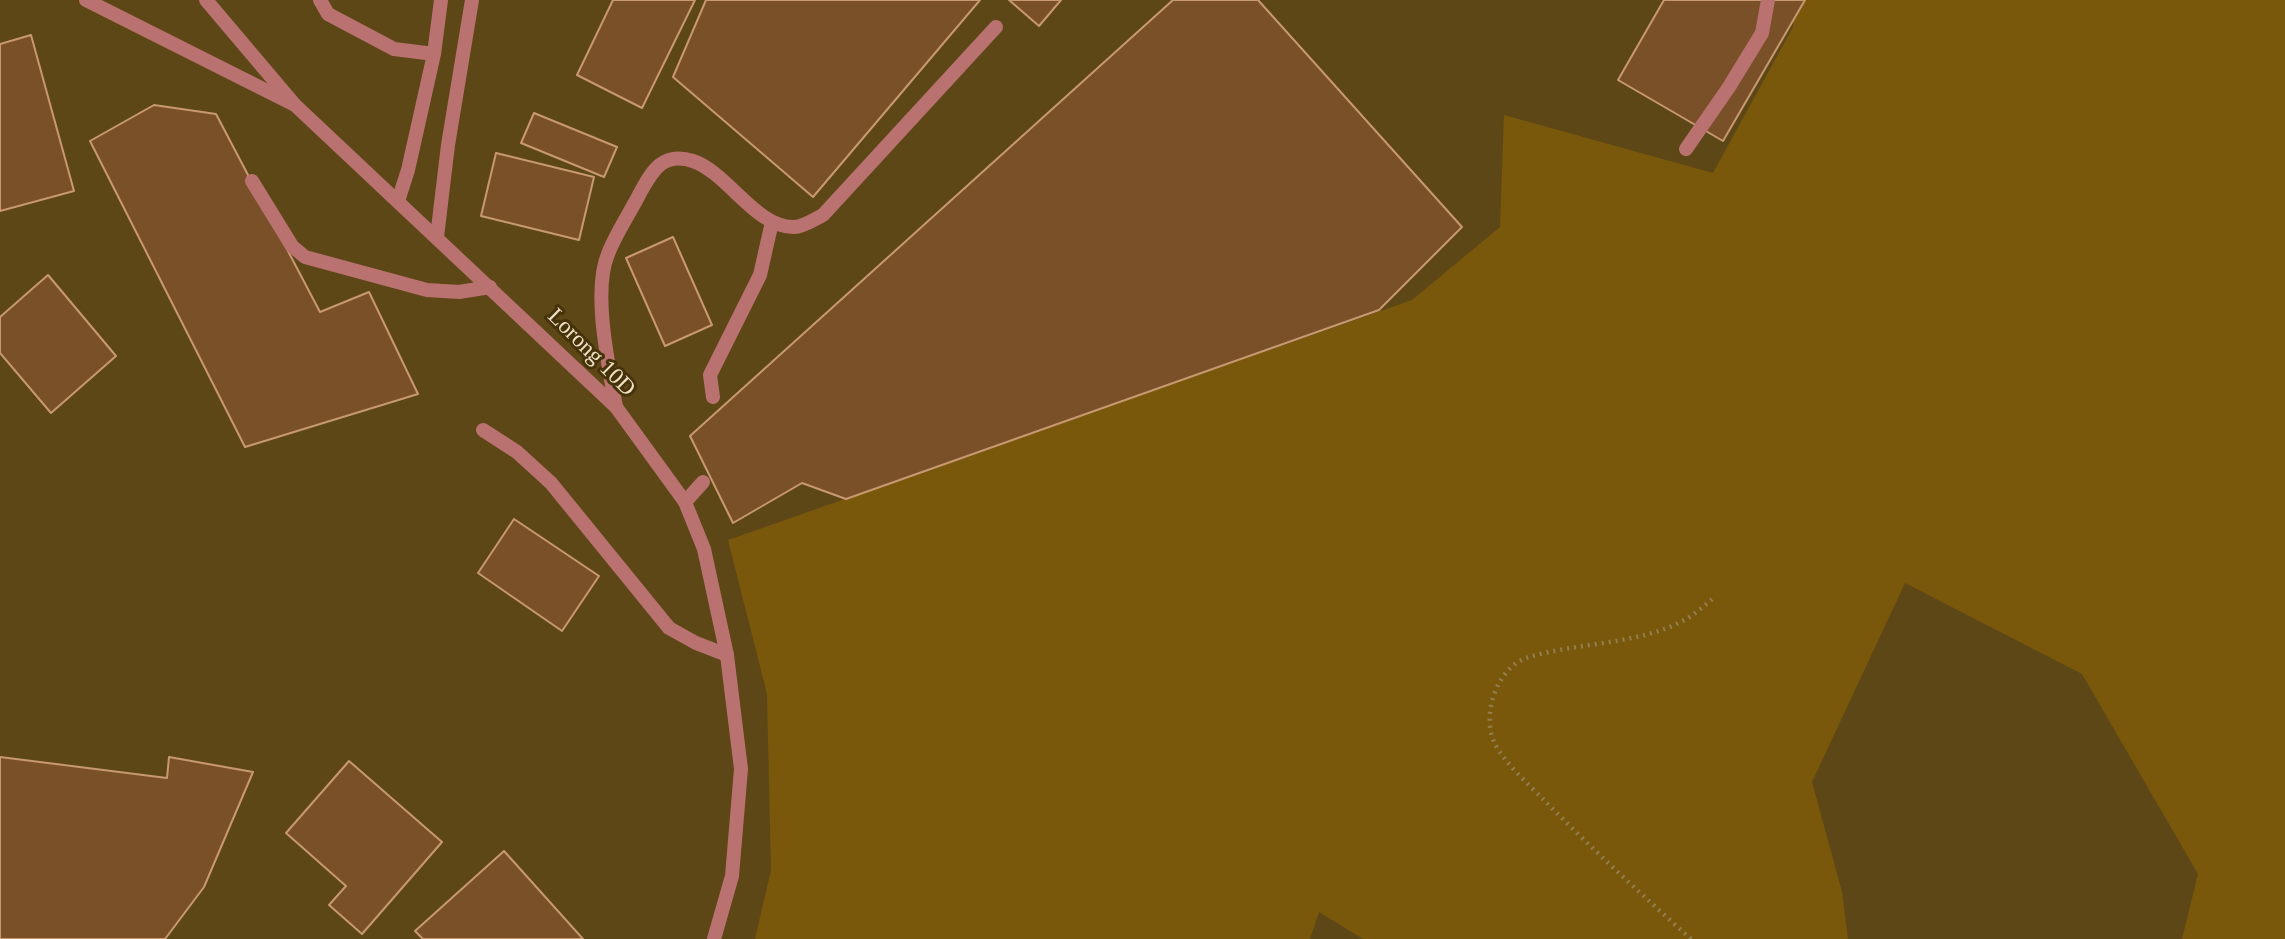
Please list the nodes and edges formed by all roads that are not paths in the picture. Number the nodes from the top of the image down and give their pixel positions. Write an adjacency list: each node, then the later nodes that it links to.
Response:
1 (86, 0): 9 (street, Lorong 10D)
2 (206, 0): 9 (street)
3 (320, 0): 8 (street)
4 (441, 0): 8 (street)
5 (472, 0): 14 (street)
6 (1768, 0): 10 (street)
7 (996, 27): 13 (street)
8 (434, 54): 12 (street)
9 (295, 106): 12 (street, Lorong 10D)
10 (1686, 149)
11 (252, 181): 15 (street)
12 (398, 201): 14 (street, Lorong 10D)
13 (772, 222): 16 (street); 17 (street)
14 (436, 237): 15 (street, Lorong 10D)
15 (490, 287): 17 (street, Lorong 10D)
16 (713, 397)
17 (616, 407): 20 (street, Lorong 10D)
18 (483, 430): 21 (street)
19 (703, 482): 20 (street)
20 (685, 502): 21 (street, Lorong 10D)
21 (727, 655): 22 (street, Lorong 10D)
22 (714, 939)

